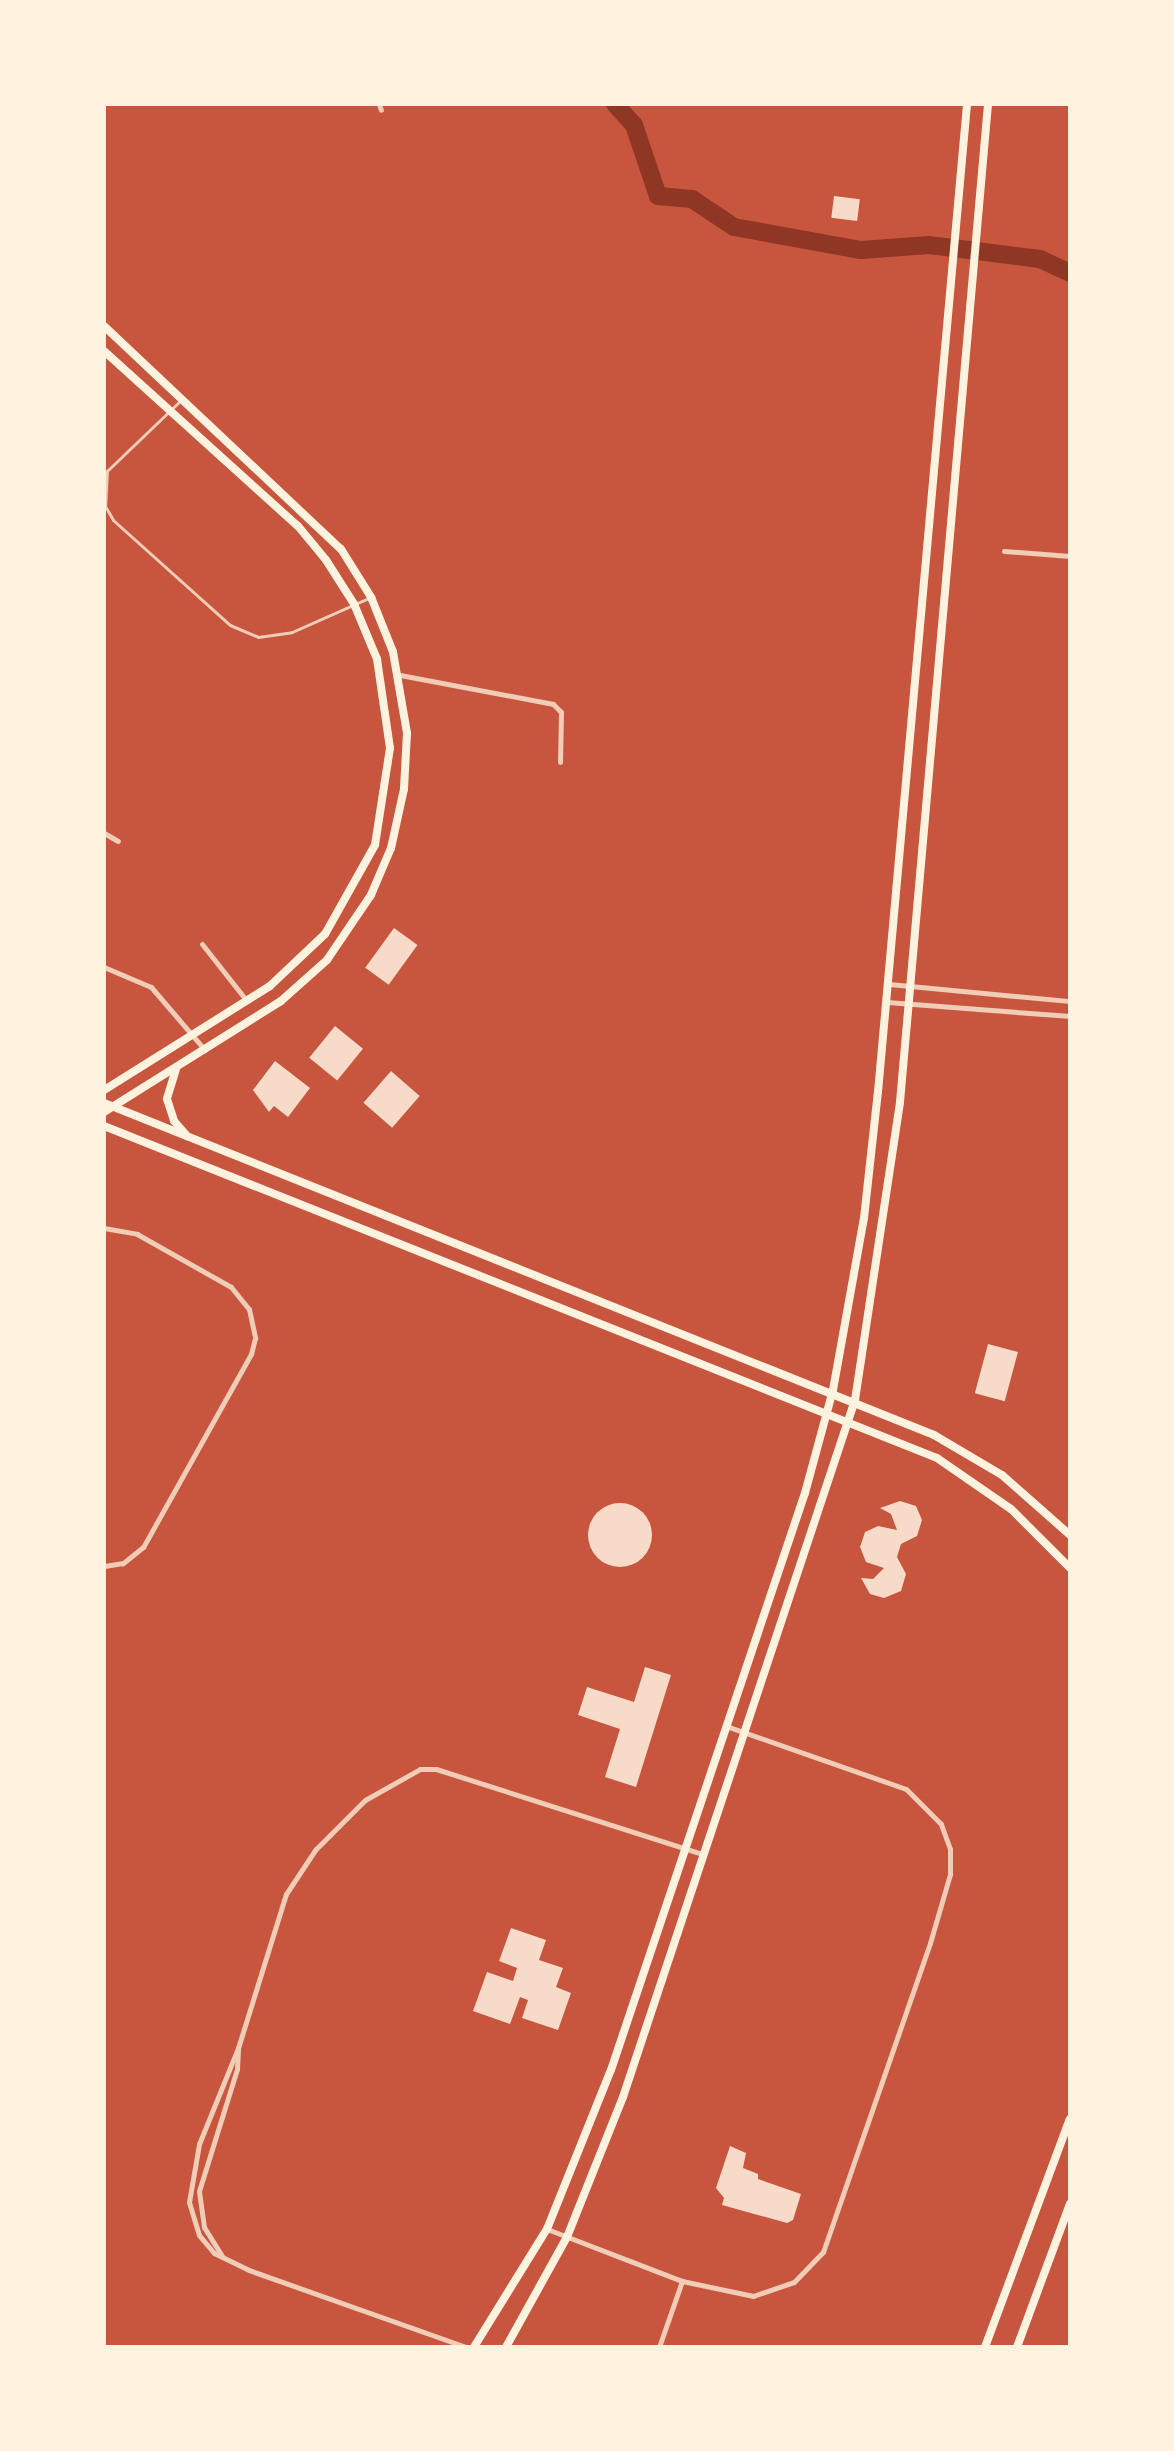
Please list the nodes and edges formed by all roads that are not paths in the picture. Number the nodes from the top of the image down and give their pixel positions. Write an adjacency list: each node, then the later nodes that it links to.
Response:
1 (967, 104): 17 (main road)
2 (988, 104): 18 (main road)
3 (104, 326): 5 (main road)
4 (104, 351): 6 (main road)
5 (183, 397): 6 (lane); 9 (main road)
6 (170, 412): 10 (main road); 10 (lane)
7 (1004, 551): 8 (street)
8 (1070, 556)
9 (371, 597): 10 (lane); 11 (main road)
10 (354, 604): 19 (main road)
11 (400, 675): 12 (street); 25 (main road)
12 (560, 762)
13 (104, 833): 14 (street)
14 (118, 841)
15 (202, 944): 19 (street)
16 (104, 967): 24 (street)
17 (889, 984): 18 (street); 21 (main road)
18 (911, 986): 20 (street); 22 (main road)
19 (247, 1001): 24 (main road)
20 (1070, 1001)
21 (887, 1002): 22 (street); 32 (main road)
22 (910, 1004): 23 (street); 33 (main road)
23 (1070, 1016)
24 (195, 1036): 25 (street); 27 (main road)
25 (206, 1051): 26 (main road)
26 (176, 1069): 28 (main road); 30 (main road)
27 (104, 1090)
28 (107, 1108): 30 (main road)
29 (104, 1126): 34 (main road)
30 (188, 1137): 32 (main road)
31 (104, 1228): 37 (street)
32 (833, 1390): 33 (main road); 34 (main road)
33 (855, 1400): 35 (main road); 36 (main road)
34 (826, 1414): 35 (main road); 39 (main road)
35 (850, 1423): 38 (main road); 40 (main road)
36 (1070, 1535)
37 (104, 1566)
38 (1070, 1568)
39 (724, 1726): 40 (street); 41 (main road)
40 (743, 1731): 42 (main road); 49 (street)
41 (683, 1846): 42 (street); 43 (street); 46 (main road)
42 (703, 1854): 47 (main road)
43 (238, 2048): 48 (street); 48 (street)
44 (1070, 2119): 54 (main road)
45 (1070, 2204): 55 (main road)
46 (547, 2229): 47 (street); 51 (main road)
47 (567, 2237): 49 (street); 52 (main road)
48 (223, 2258): 50 (street)
49 (682, 2281): 53 (street)
50 (466, 2347)
51 (474, 2347)
52 (506, 2347)
53 (659, 2347)
54 (985, 2347)
55 (1017, 2347)

